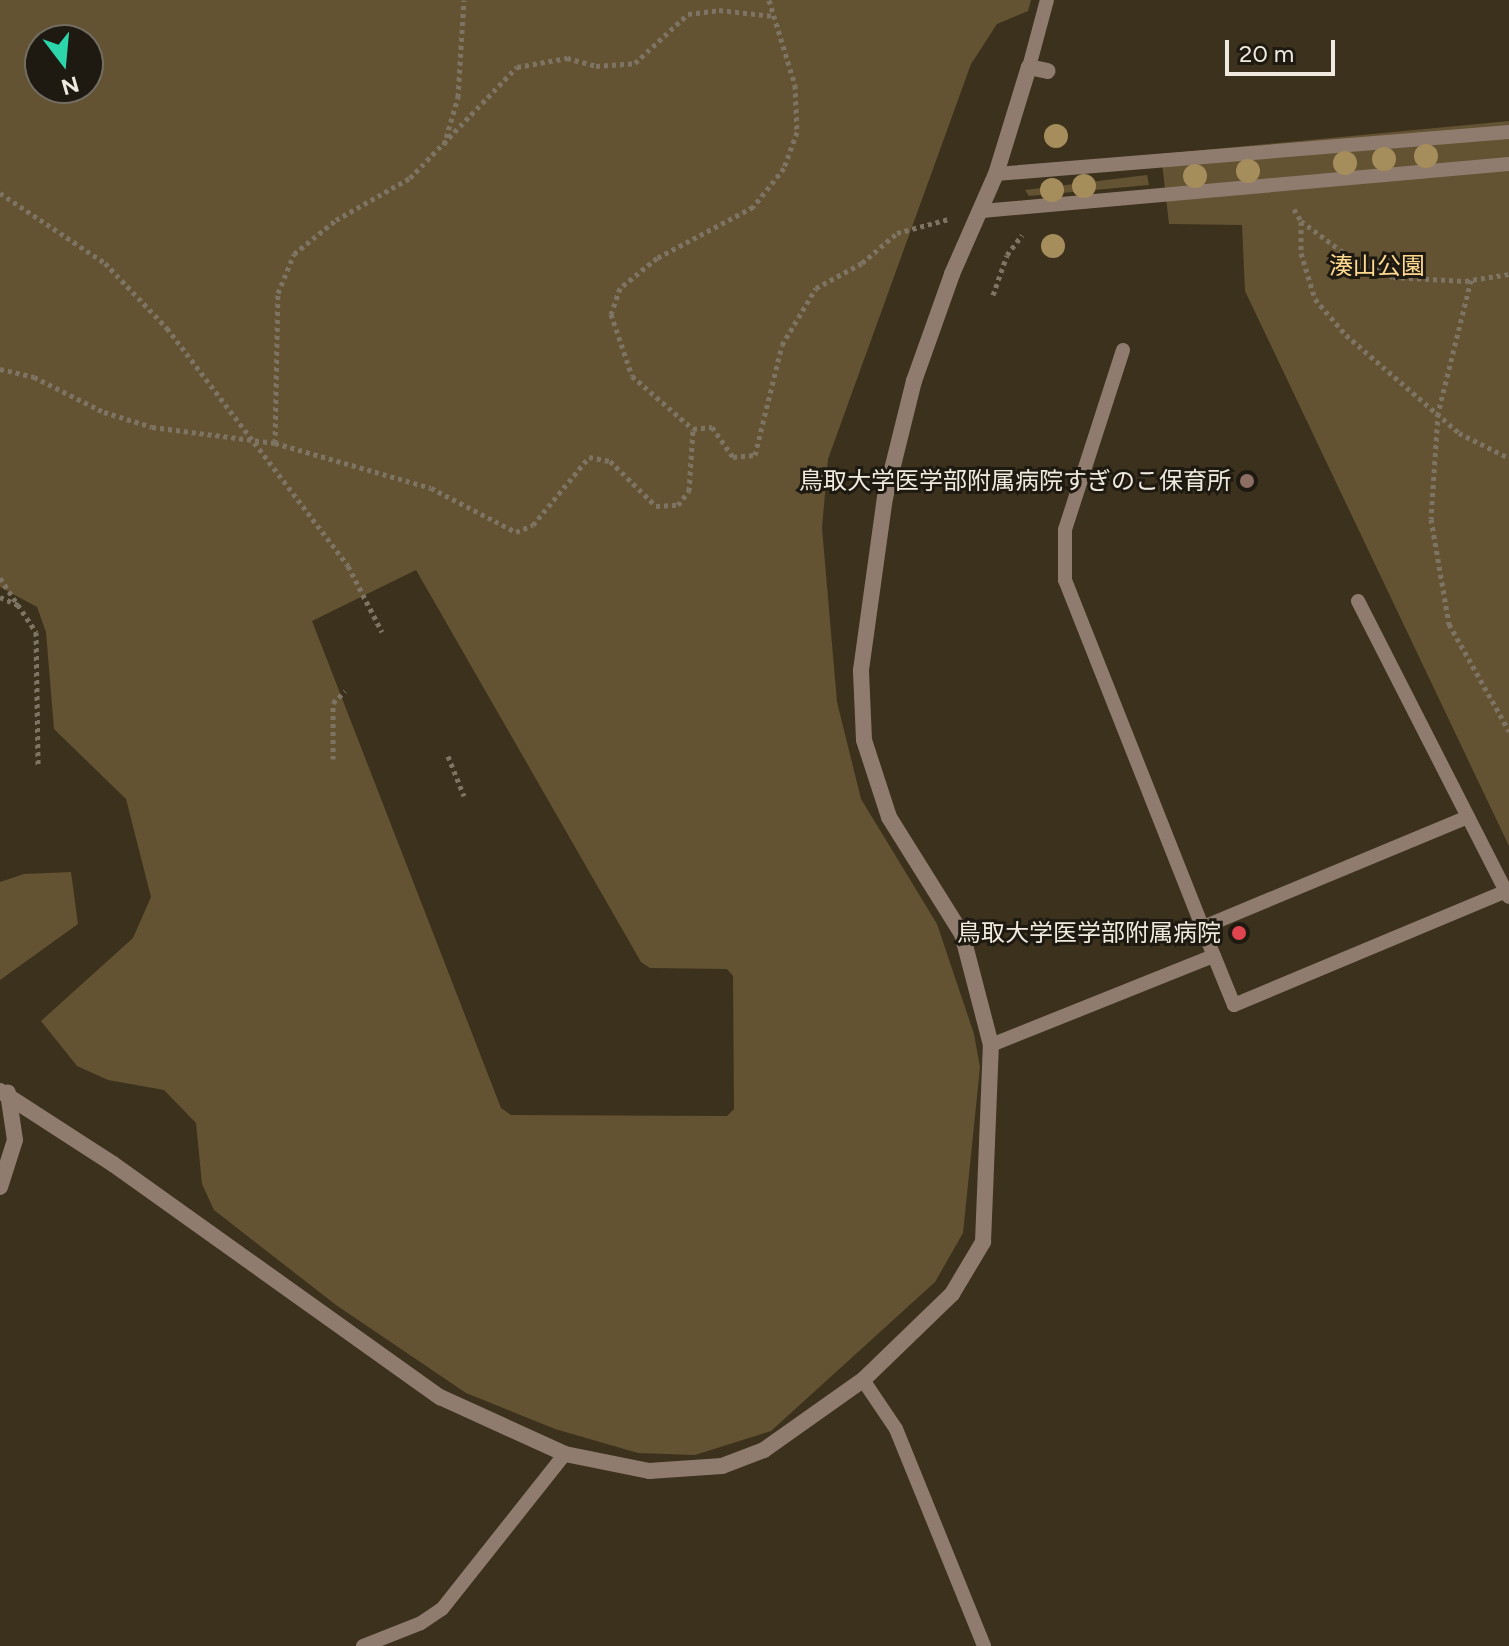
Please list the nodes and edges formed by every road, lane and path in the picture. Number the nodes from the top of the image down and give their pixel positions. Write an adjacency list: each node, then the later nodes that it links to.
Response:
1 (464, 0): 8 (path)
2 (769, 0): 4 (path)
3 (1047, 0): 5 (lane)
4 (773, 16): 8 (path); 20 (path)
5 (1029, 67): 6 (street); 10 (street)
6 (1048, 71)
7 (1509, 132): 10 (lane)
8 (444, 147): 22 (path)
9 (1509, 164): 13 (lane)
10 (996, 174): 13 (street)
11 (0, 193): 21 (path)
12 (1282, 203): 14 (path)
13 (982, 211): 20 (path); 39 (street)
14 (1301, 221): 16 (path); 19 (path)
15 (1509, 274): 16 (path)
16 (1471, 280): 19 (path)
17 (1123, 350): 37 (lane)
18 (0, 369): 21 (path)
19 (1438, 413): 23 (path); 30 (path)
20 (693, 429): 22 (path)
21 (254, 441): 22 (path); 28 (path)
22 (275, 443)
23 (1509, 458)
24 (0, 578): 27 (path)
25 (0, 597): 27 (path)
26 (1358, 601): 35 (lane)
27 (19, 606): 33 (path)
28 (382, 632)
29 (345, 691): 32 (path)
30 (1509, 731)
31 (448, 756): 34 (path)
32 (333, 759)
33 (38, 766)
34 (464, 796)
35 (1468, 817): 36 (lane); 37 (lane)
36 (1507, 894): 38 (lane)
37 (1201, 928): 38 (lane)
38 (1214, 956): 39 (lane)
39 (991, 1045): 42 (street)
40 (4, 1092): 41 (street); 43 (street)
41 (0, 1187)
42 (863, 1380): 43 (street); 45 (lane)
43 (565, 1454): 44 (lane)
44 (363, 1646)
45 (984, 1646)

